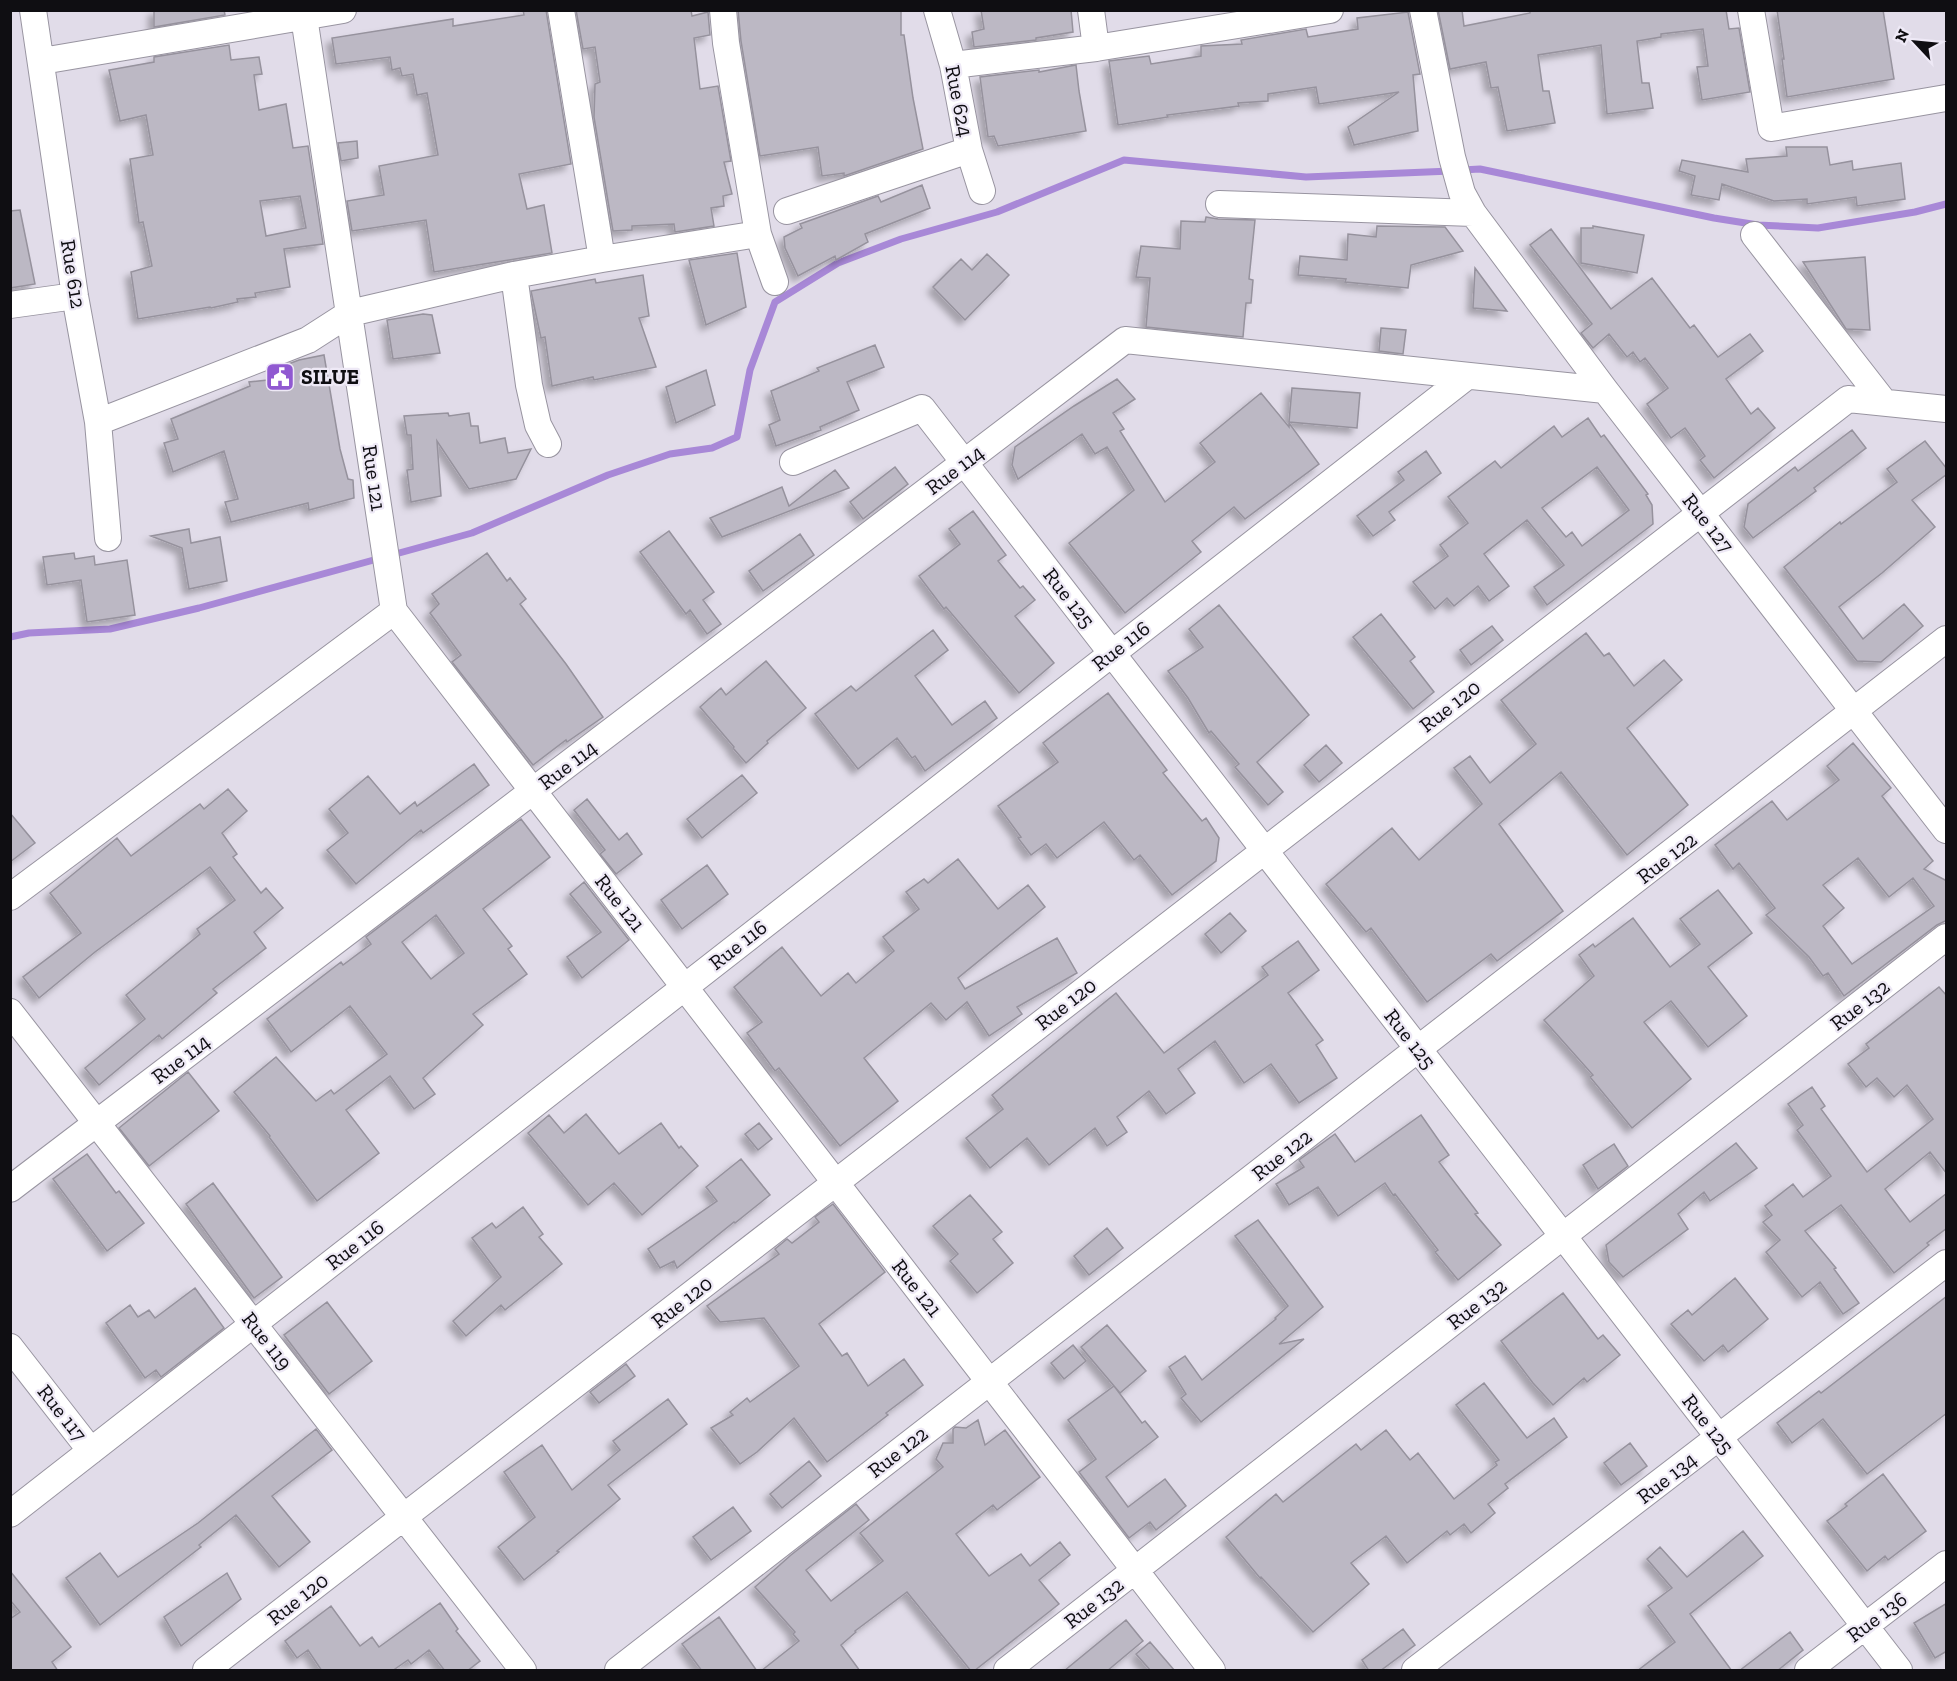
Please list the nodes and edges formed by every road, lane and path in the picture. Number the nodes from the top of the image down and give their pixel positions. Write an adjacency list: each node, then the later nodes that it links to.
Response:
1 (33, 10): 13 (street, Rue 612)
2 (344, 10): 11 (street)
3 (561, 10): 23 (street)
4 (723, 10): 21 (street)
5 (937, 10): 14 (street, Rue 624)
6 (1091, 10): 12 (street)
7 (1330, 10): 10 (street)
8 (1423, 10): 18 (street)
9 (1751, 10): 15 (street)
10 (1264, 16): 12 (street)
11 (304, 17): 13 (street); 28 (street, Rue 121)
12 (1096, 48): 14 (street)
13 (42, 61): 26 (street, Rue 612)
14 (953, 65): 16 (street, Rue 624)
15 (1947, 98)
16 (969, 150): 17 (street, Rue 624); 20 (street)
17 (982, 190)
18 (1467, 203): 19 (street); 30 (street, Rue 127)
19 (1219, 204)
20 (787, 211)
21 (758, 234): 23 (street); 25 (street)
22 (1754, 235): 31 (street)
23 (602, 259): 24 (street)
24 (514, 275): 28 (street); 34 (street)
25 (775, 282)
26 (75, 296): 27 (street); 33 (street, Rue 612)
27 (10, 305)
28 (350, 313): 33 (street); 39 (street, Rue 121)
29 (1466, 377): 30 (street); 36 (street, Rue 114); 41 (street, Rue 116)
30 (1605, 390): 37 (street, Rue 127)
31 (1884, 402): 32 (street, Rue 120); 37 (street, Rue 120)
32 (1947, 409)
33 (98, 422): 38 (street, Rue 612)
34 (548, 444)
35 (793, 462): 36 (street, Rue 125)
36 (964, 463): 41 (street, Rue 125); 43 (street, Rue 114)
37 (1700, 513): 42 (street, Rue 127); 45 (street, Rue 120)
38 (108, 538)
39 (394, 611): 43 (street, Rue 121); 46 (street)
40 (1947, 639): 42 (street, Rue 122)
41 (1112, 653): 45 (street, Rue 125); 48 (street, Rue 116)
42 (1855, 712): 44 (street, Rue 127); 50 (street, Rue 122)
43 (533, 791): 48 (street, Rue 121); 51 (street, Rue 114)
44 (1947, 830)
45 (1264, 850): 50 (street, Rue 125); 52 (street, Rue 120)
46 (10, 897)
47 (1947, 937): 54 (street, Rue 132)
48 (685, 987): 52 (street, Rue 121); 56 (street, Rue 116)
49 (10, 1012): 51 (street, Rue 119)
50 (1419, 1050): 54 (street, Rue 125); 58 (street, Rue 122)
51 (97, 1123): 53 (street, Rue 114); 56 (street, Rue 119)
52 (836, 1183): 58 (street, Rue 121); 62 (street, Rue 120)
53 (10, 1189)
54 (1563, 1237): 59 (street, Rue 125); 64 (street, Rue 132)
55 (1947, 1263): 59 (street, Rue 134)
56 (254, 1324): 60 (street, Rue 116); 62 (street, Rue 119)
57 (10, 1347): 60 (street, Rue 117)
58 (989, 1381): 64 (street, Rue 121); 68 (street, Rue 122)
59 (1719, 1438): 65 (street, Rue 125); 71 (street, Rue 134)
60 (91, 1451): 61 (street, Rue 116)
61 (10, 1514)
62 (404, 1517): 66 (street, Rue 120); 67 (street, Rue 119)
63 (1947, 1564): 65 (street, Rue 136)
64 (1135, 1571): 69 (street, Rue 132); 70 (street, Rue 121)
65 (1865, 1627): 72 (street, Rue 136); 73 (street, Rue 125)
66 (206, 1671)
67 (523, 1671)
68 (618, 1671)
69 (1007, 1671)
70 (1212, 1671)
71 (1415, 1671)
72 (1808, 1671)
73 (1899, 1671)

